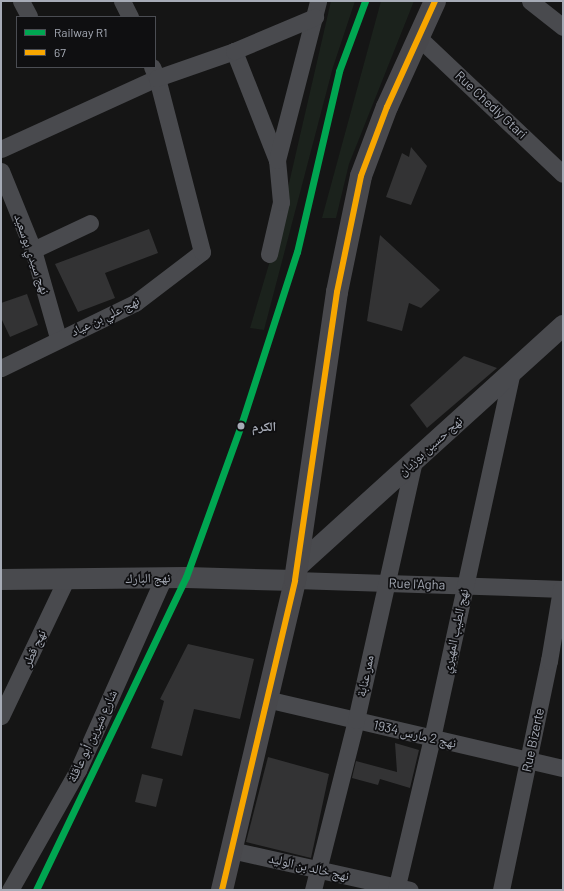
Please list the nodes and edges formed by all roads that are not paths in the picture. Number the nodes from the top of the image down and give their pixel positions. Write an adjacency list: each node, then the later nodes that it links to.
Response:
1 (21, 1): 6 (street)
2 (122, 1): 7 (street)
3 (435, 1): 9 (main road)
4 (530, 1): 8 (street)
5 (316, 9): 10 (street); 13 (street)
6 (29, 16)
7 (130, 16)
8 (563, 27)
9 (418, 37): 15 (street, Rue Chedly Gtari); 24 (main road)
10 (234, 51): 11 (street); 13 (street)
11 (155, 73): 12 (street); 20 (street, نهج علي بن عياد)
12 (1, 149)
13 (277, 160): 18 (street)
14 (1, 171): 17 (street, نهج سيدي بوسعيد)
15 (563, 174)
16 (90, 223): 17 (street)
17 (33, 250): 20 (street, نهج سيدي بوسعيد)
18 (268, 254)
19 (563, 326): 22 (street, نهج حسين بوزيان)
20 (58, 338): 21 (street, نهج علي بن عياد)
21 (1, 368)
22 (512, 371): 23 (street, نهج حسين بوزيان); 29 (street, نهج الطيب المهيري)
23 (414, 460): 24 (street, نهج حسين بوزيان); 28 (street, ممر عنابة)
24 (296, 573): 25 (street, نهج البارك); 28 (street, Rue l'Agha); 34 (main road)
25 (164, 577): 27 (street, نهج البارك); 43 (street, شارع شيرين أبو عاقلة)
26 (1, 579): 27 (street, نهج البارك)
27 (66, 580): 33 (street, نهج قطر)
28 (385, 583): 29 (street, Rue l'Agha); 36 (street, ممر عنابة)
29 (465, 585): 30 (street, Rue l'Agha); 37 (street, نهج الطيب المهيري)
30 (562, 588): 31 (street, Rue Bizerte)
31 (556, 662): 38 (street, Rue Bizerte)
32 (1, 682): 33 (street)
33 (18, 682): 35 (street, نهج قطر)
34 (266, 699): 36 (street, نهج 2 مارس 1934); 40 (main road)
35 (1, 716)
36 (356, 720): 37 (street, نهج 2 مارس 1934); 41 (street, ممر عنابة)
37 (432, 738): 38 (street, نهج 2 مارس 1934); 42 (street, نهج الطيب المهيري)
38 (529, 759): 39 (street, نهج 2 مارس 1934); 46 (street, Rue Bizerte)
39 (563, 768)
40 (231, 850): 41 (street, نهج خالد بن الوليد); 44 (main road)
41 (319, 869): 42 (street, نهج خالد بن الوليد); 45 (street, ممر عنابة)
42 (401, 889)
43 (10, 890)
44 (222, 890)
45 (313, 890)
46 (501, 890)

